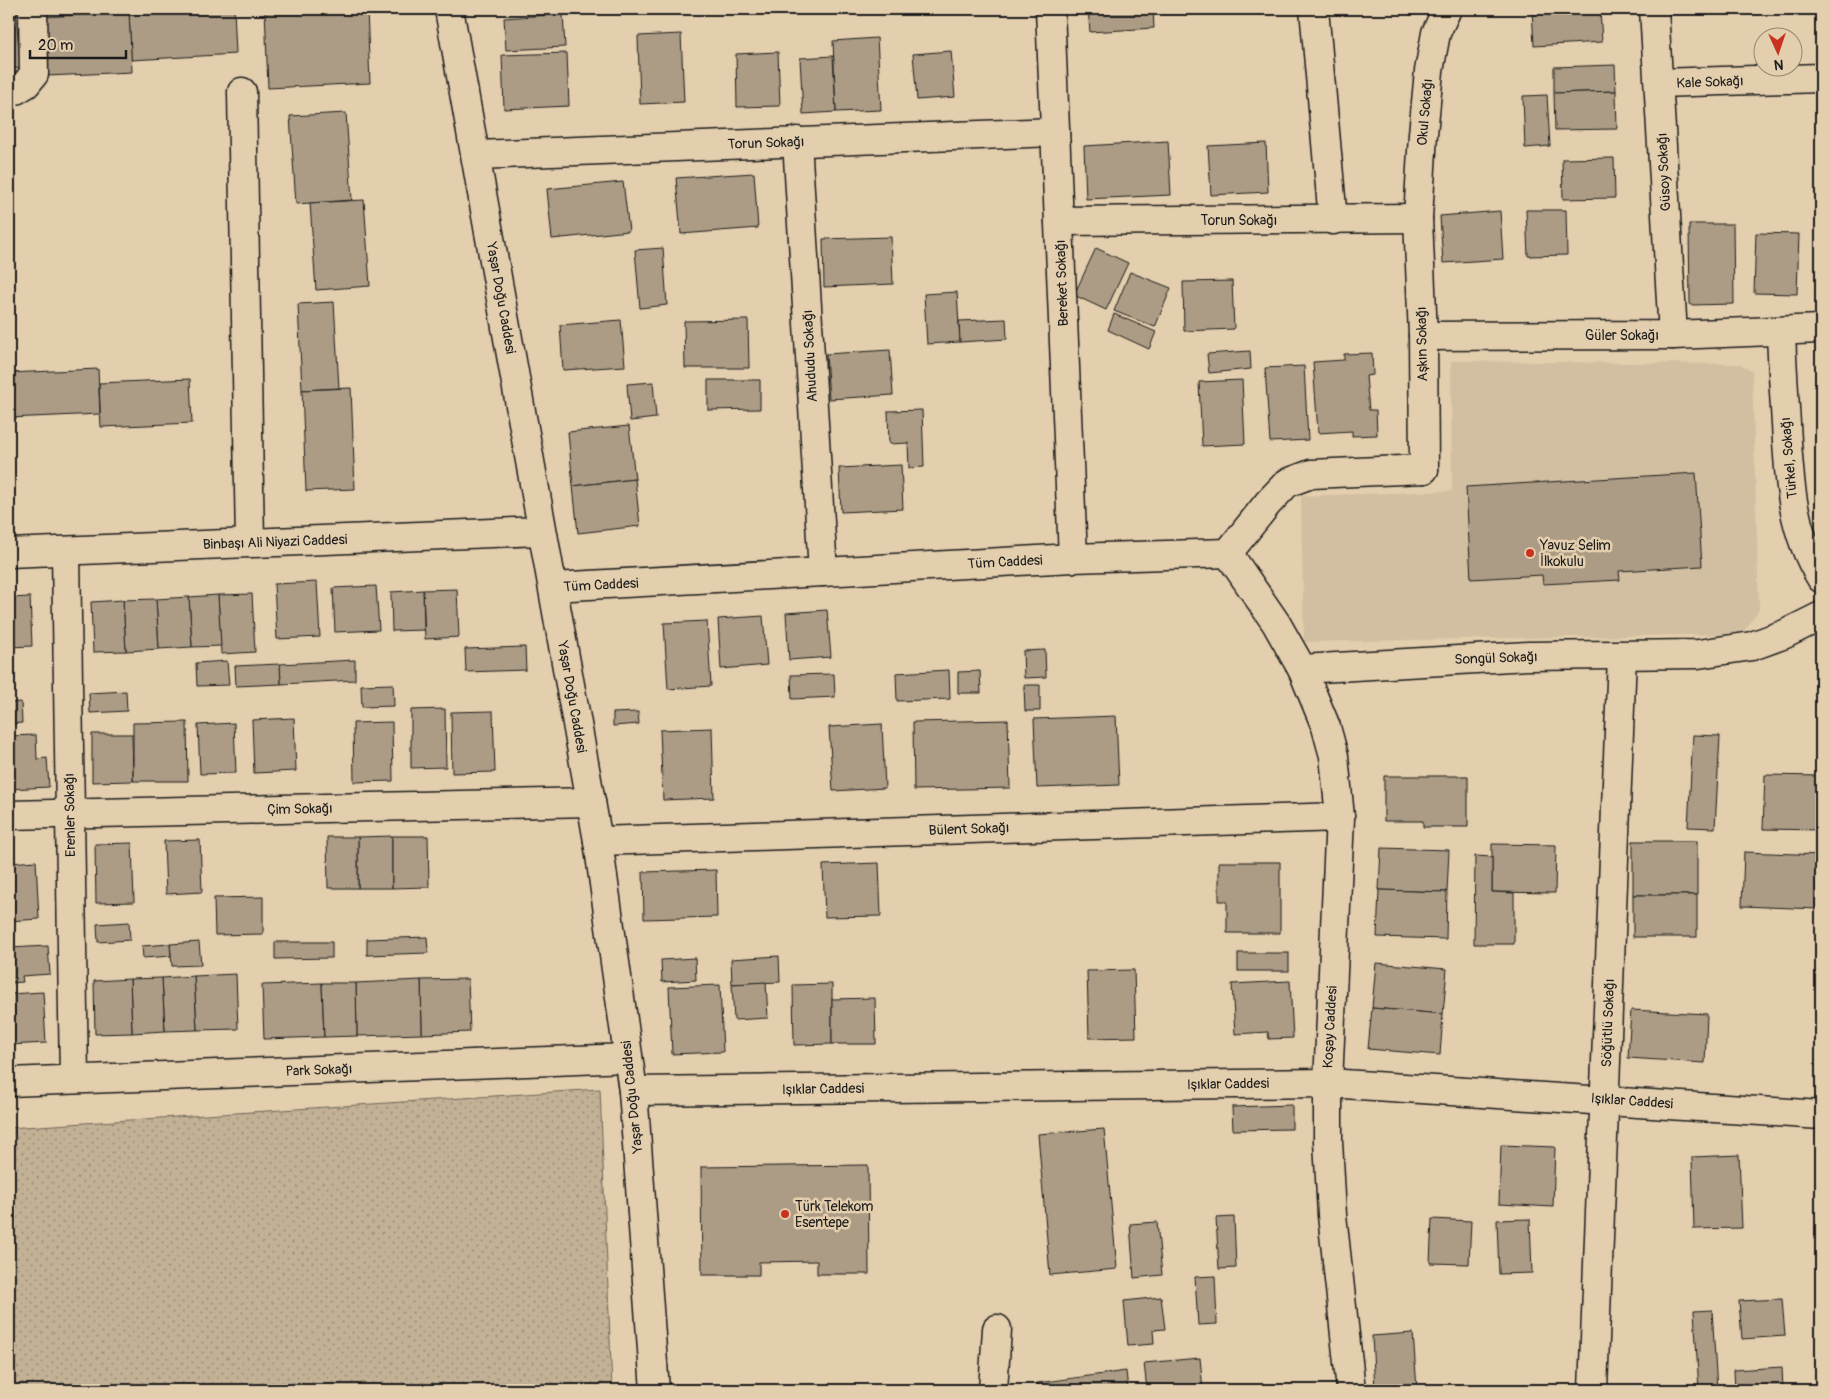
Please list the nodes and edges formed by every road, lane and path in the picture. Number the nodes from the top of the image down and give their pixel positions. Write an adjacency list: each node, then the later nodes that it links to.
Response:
1 (33, 9): 9 (street)
2 (449, 9): 13 (street, Yaşar Doğu Caddesi)
3 (1050, 9): 11 (street, Bereket Sokağı)
4 (1314, 9): 15 (street)
5 (1447, 9): 14 (street, Okul Sokağı)
6 (1654, 9): 8 (street, Güsoy Sokağı)
7 (1821, 78): 8 (street, Kale Sokağı)
8 (1659, 83): 19 (street, Güsoy Sokağı)
9 (9, 90)
10 (242, 92): 22 (street)
11 (1055, 132): 12 (street, Torun Sokağı); 16 (street, Bereket Sokağı)
12 (797, 141): 13 (street, Torun Sokağı); 27 (street, Ahududu Sokağı)
13 (476, 155): 21 (street, Yaşar Doğu Caddesi)
14 (1418, 218): 15 (street, Torun Sokağı); 20 (street, Aşkın Sokağı)
15 (1333, 220): 16 (street, Torun Sokağı)
16 (1059, 221): 26 (street, Bereket Sokağı)
17 (1821, 329): 18 (street, Güler Sokağı)
18 (1780, 332): 19 (street, Güler Sokağı); 28 (street, Türkel, Sokağı)
19 (1673, 335): 20 (street, Güler Sokağı)
20 (1423, 336): 25 (street, Aşkın Sokağı)
21 (541, 530): 22 (street, Binbaşı Ali Niyazi Caddesi); 29 (street, Yaşar Doğu Caddesi)
22 (250, 543): 23 (street, Binbaşı Ali Niyazi Caddesi)
23 (66, 551): 24 (street, Binbaşı Ali Niyazi Caddesi); 34 (street, Erenler Sokağı)
24 (9, 553)
25 (1228, 553): 26 (street, Tüm Caddesi); 32 (street)
26 (1073, 558): 27 (street, Tüm Caddesi)
27 (823, 572): 29 (street, Tüm Caddesi)
28 (1821, 578)
29 (553, 587): 33 (street, Yaşar Doğu Caddesi)
30 (1821, 616): 31 (street, Songül Sokağı)
31 (1622, 656): 32 (street, Songül Sokağı); 43 (street, Söğütlü Sokağı)
32 (1302, 669): 36 (street, Koşay Caddesi)
33 (591, 802): 34 (street, Çim Sokağı); 37 (street, Yaşar Doğu Caddesi)
34 (70, 814): 35 (street, Çim Sokağı); 39 (street, Erenler Sokağı)
35 (9, 816)
36 (1340, 817): 37 (street, Bülent Sokağı); 41 (street, Koşay Caddesi)
37 (598, 841): 38 (street, Yaşar Doğu Caddesi)
38 (628, 1058): 39 (street, Park Sokağı); 42 (street, Yaşar Doğu Caddesi)
39 (74, 1079): 40 (street, Park Sokağı)
40 (9, 1082)
41 (1328, 1083): 42 (street, Işıklar Caddesi); 43 (street, Işıklar Caddesi); 48 (street, Koşay Caddesi)
42 (633, 1091): 46 (street, Yaşar Doğu Caddesi)
43 (1605, 1100): 44 (street, Işıklar Caddesi); 49 (street, Söğütlü Sokağı)
44 (1821, 1115)
45 (997, 1328): 47 (street)
46 (655, 1390)
47 (993, 1390)
48 (1350, 1390)
49 (1592, 1390)

